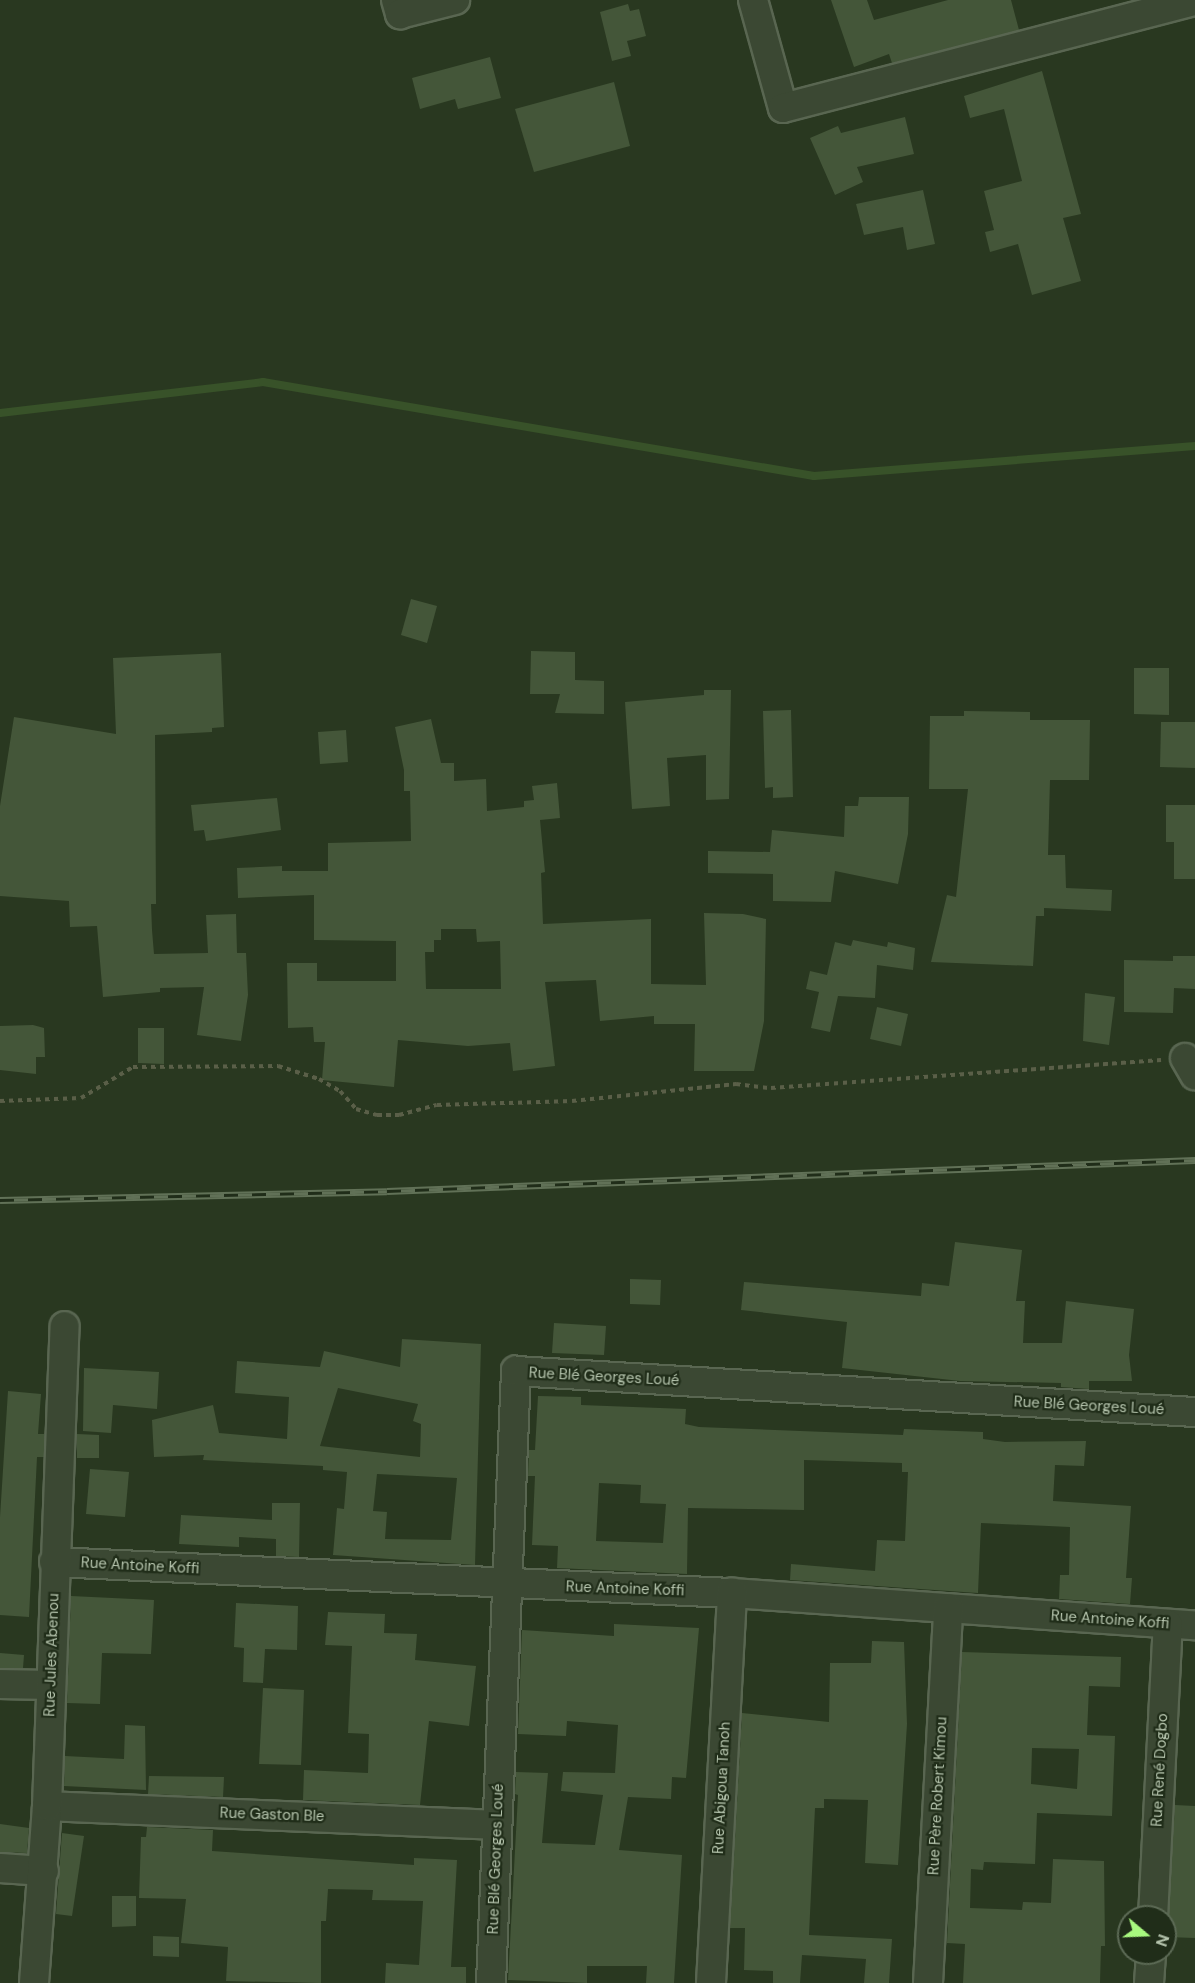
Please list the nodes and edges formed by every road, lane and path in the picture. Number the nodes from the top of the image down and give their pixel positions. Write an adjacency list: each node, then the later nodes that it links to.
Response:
1 (396, 0): 2 (street)
2 (455, 0)
3 (753, 0): 4 (street)
4 (1195, 1)
5 (1190, 1067): 6 (path)
6 (0, 1101)
7 (65, 1326): 9 (street, Rue Jules Abenou)
8 (1195, 1412): 10 (street, Rue Blé Georges Loué)
9 (54, 1562): 10 (street, Rue Antoine Koffi); 15 (street, Rue Jules Abenou)
10 (509, 1584): 11 (street, Rue Antoine Koffi); 17 (street, Rue Blé Georges Loué)
11 (732, 1593): 12 (street, Rue Antoine Koffi); 24 (street, Rue Abigoua Tanoh)
12 (948, 1609): 13 (street, Rue Antoine Koffi); 25 (street, Rue Père Robert Kimou)
13 (1181, 1624): 20 (street, Rue René Dogbo)
14 (0, 1684): 15 (street)
15 (51, 1685): 16 (street, Rue Jules Abenou)
16 (47, 1806): 17 (street, Rue Gaston Ble); 19 (street, Rue Jules Abenou)
17 (497, 1825): 23 (street, Rue Blé Georges Loué)
18 (0, 1868): 19 (street)
19 (44, 1871): 22 (street, Rue Jules Abenou)
20 (1154, 1905)
21 (1150, 1965): 26 (street)
22 (34, 1983)
23 (491, 1983)
24 (711, 1983)
25 (928, 1983)
26 (1149, 1983)

